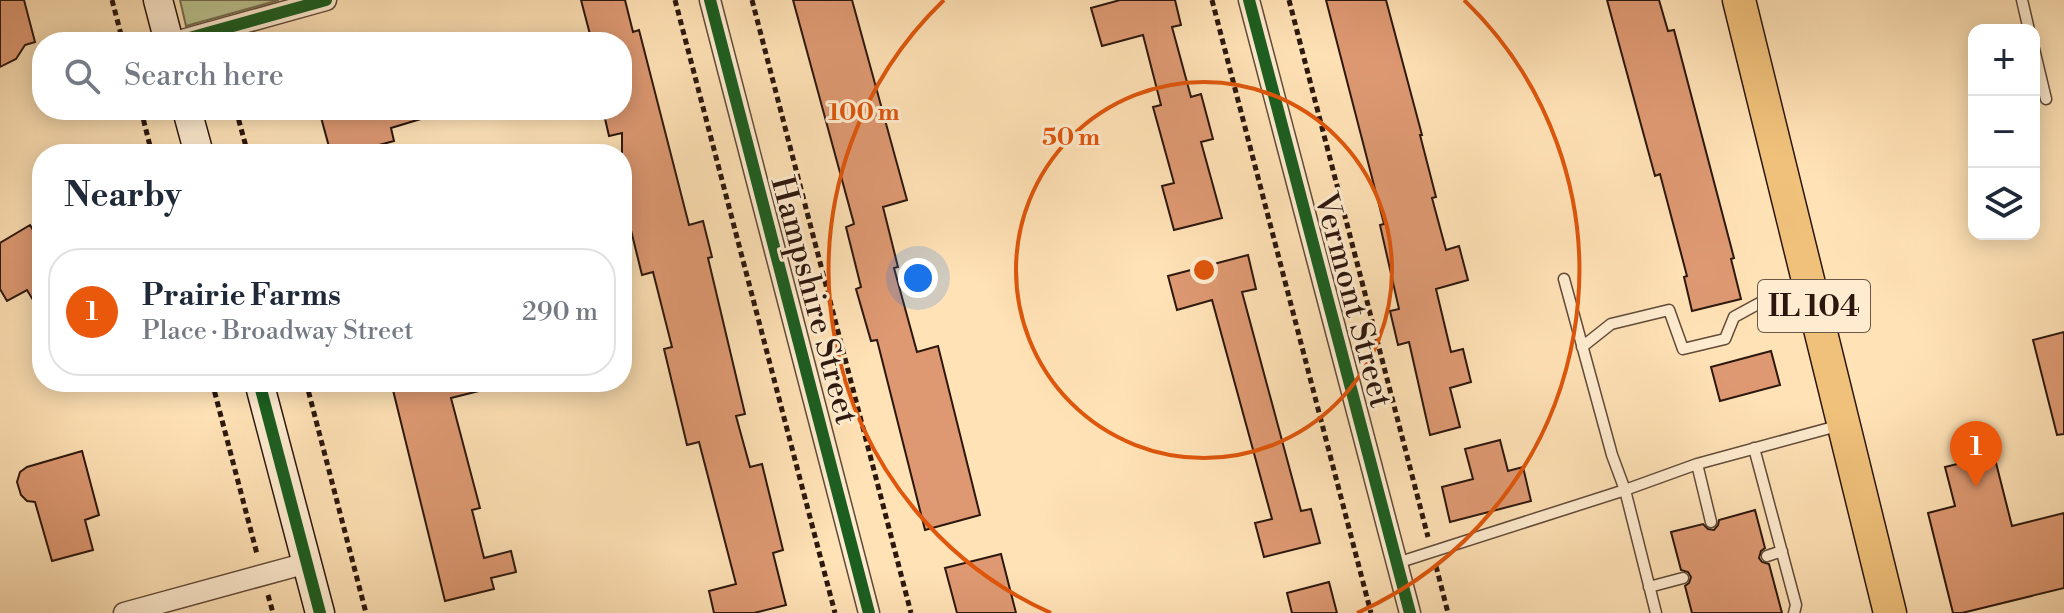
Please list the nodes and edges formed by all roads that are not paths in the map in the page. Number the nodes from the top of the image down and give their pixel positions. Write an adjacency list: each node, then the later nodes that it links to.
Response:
1 (158, 0): 8 (street)
2 (326, 0): 9 (street)
3 (710, 0): 31 (street, Hampshire Street)
4 (1249, 0): 26 (street, Vermont Street)
5 (1739, 0): 14 (main road, IL 104)
6 (2022, 0): 7 (lane)
7 (2028, 24)
8 (169, 32)
9 (209, 32)
10 (2040, 74): 11 (lane)
11 (2046, 99)
12 (190, 120): 13 (street)
13 (196, 144)
14 (1807, 277): 16 (lane); 18 (main road, IL 104)
15 (1564, 279): 16 (lane)
16 (1582, 347): 21 (lane)
17 (262, 392): 25 (street)
18 (1843, 424): 19 (lane); 35 (main road, IL 104)
19 (1754, 448): 20 (lane); 23 (lane)
20 (1697, 464): 21 (lane); 22 (lane)
21 (1625, 490): 26 (lane); 28 (lane)
22 (1711, 522)
23 (1782, 551): 24 (lane); 34 (lane)
24 (1767, 556)
25 (307, 563): 29 (street); 30 (street)
26 (1397, 563): 32 (street, Vermont Street)
27 (1683, 578): 28 (lane)
28 (1649, 587): 33 (lane)
29 (124, 613)
30 (320, 613)
31 (869, 613)
32 (1410, 613)
33 (1656, 613)
34 (1794, 613)
35 (1890, 613)

